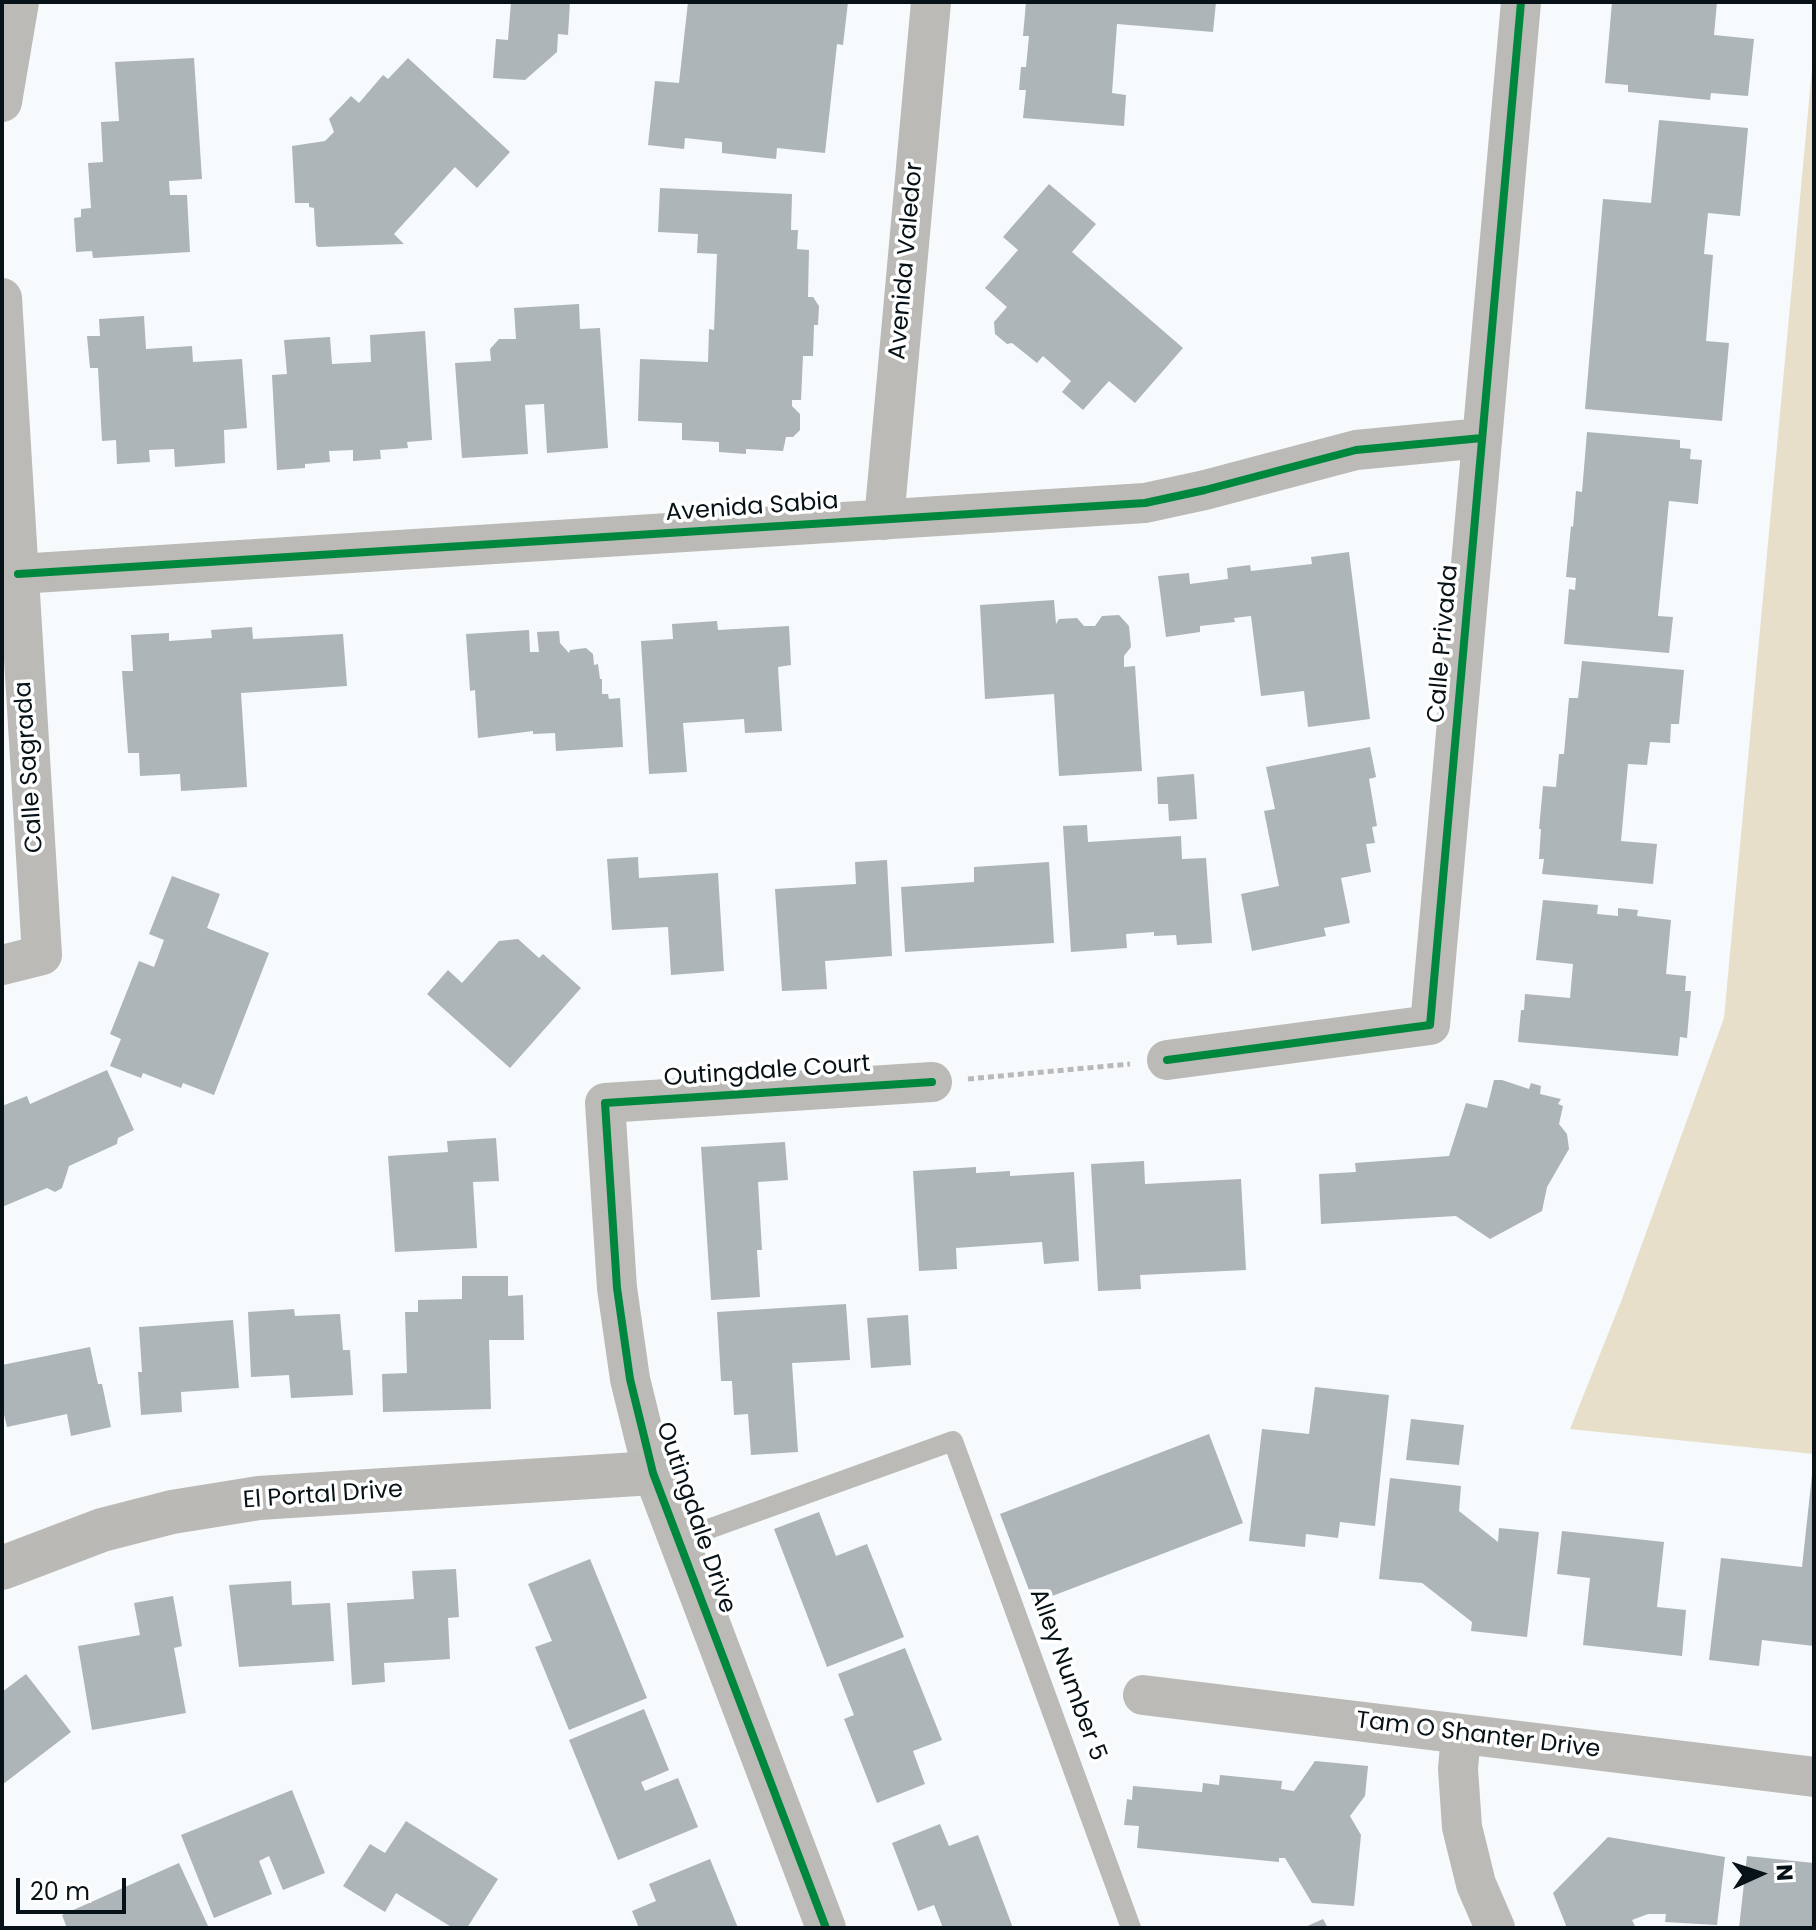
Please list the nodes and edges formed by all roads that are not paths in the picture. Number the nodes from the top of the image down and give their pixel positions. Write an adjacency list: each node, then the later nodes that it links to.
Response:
1 (19, 2): 4 (street)
2 (931, 2): 7 (street, Avenida Valedor)
3 (1521, 2): 6 (street, Calle Privada)
4 (2, 102)
5 (2, 298): 8 (street, Calle Sagrada)
6 (1482, 438): 7 (street, Avenida Sabia); 10 (street, Calle Privada)
7 (884, 520): 8 (street, Avenida Sabia)
8 (18, 574): 9 (street, Calle Sagrada)
9 (2, 965)
10 (1167, 1060)
11 (932, 1082): 12 (street, Outingdale Court)
12 (605, 1103): 13 (street, Outingdale Drive)
13 (653, 1473): 14 (street, Outingdale Drive); 15 (street, El Portal Drive)
14 (678, 1540): 19 (street, Outingdale Drive); 20 (lane, Alley Number 5)
15 (2, 1568)
16 (1143, 1695): 17 (street, Tam O Shanter Drive)
17 (1461, 1734): 18 (street, Tam O Shanter Drive); 21 (street)
18 (1814, 1777)
19 (826, 1928)
20 (1131, 1928)
21 (1495, 1928)

